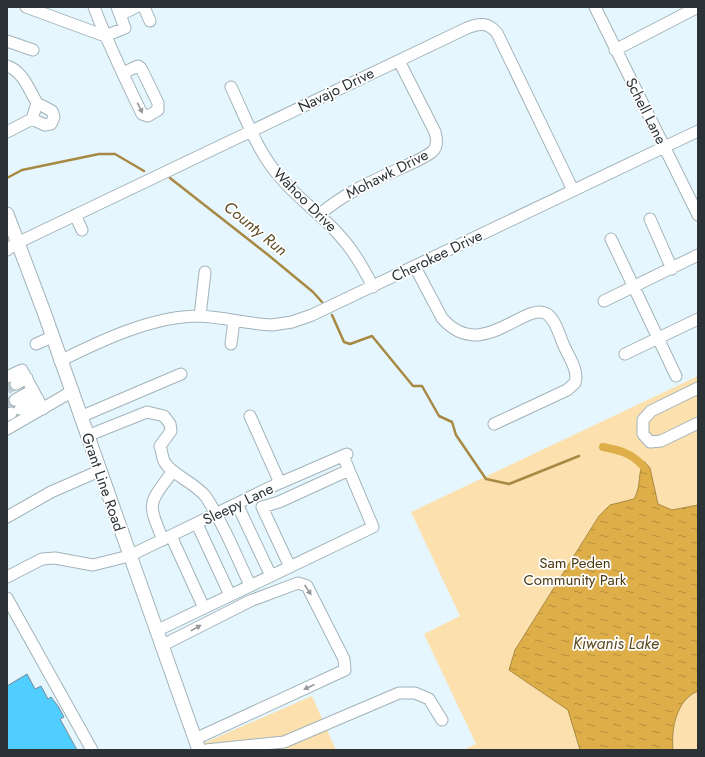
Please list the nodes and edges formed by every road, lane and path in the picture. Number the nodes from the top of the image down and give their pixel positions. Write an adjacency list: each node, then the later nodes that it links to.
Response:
1 (26, 7): 9 (street)
2 (94, 7): 9 (street)
3 (136, 7): 7 (street)
4 (144, 7): 8 (street)
5 (595, 7): 12 (street, Schell Lane)
6 (698, 7): 12 (street)
7 (118, 11): 9 (street)
8 (150, 21)
9 (105, 36): 15 (street)
10 (7, 41): 11 (street)
11 (33, 50)
12 (615, 50): 22 (street, Schell Lane)
13 (399, 61): 19 (street, Navajo Drive); 23 (street, Navajo Drive); 26 (street, Mohawk Drive)
14 (7, 66): 17 (street)
15 (123, 73)
16 (231, 87): 19 (street, Wahoo Drive)
17 (37, 103): 18 (street); 18 (street)
18 (32, 119): 21 (street)
19 (253, 131): 25 (street, Navajo Drive); 26 (street, Wahoo Drive)
20 (698, 131): 22 (street, Cherokee Drive)
21 (7, 132)
22 (664, 148): 23 (street, Cherokee Drive); 27 (street, Schell Lane)
23 (573, 190): 33 (street, Cherokee Drive)
24 (7, 214): 31 (main road, Grant Line Road)
25 (75, 215): 29 (street); 31 (street, Navajo Drive)
26 (319, 215): 36 (street, Wahoo Drive)
27 (698, 215)
28 (650, 220): 34 (street)
29 (82, 230)
30 (611, 239): 37 (street)
31 (11, 245): 42 (main road, Grant Line Road)
32 (698, 255): 34 (street)
33 (415, 267): 36 (street, Cherokee Drive); 58 (street)
34 (672, 268): 37 (street)
35 (205, 272): 39 (street)
36 (373, 287): 41 (street, Cherokee Drive)
37 (634, 287): 38 (street); 43 (street)
38 (604, 301)
39 (200, 316): 41 (street, Cherokee Drive); 47 (street, Cherokee Drive)
40 (698, 319): 43 (street)
41 (234, 320): 45 (street)
42 (52, 337): 44 (street); 47 (main road, Grant Line Road)
43 (658, 339): 46 (street); 49 (street)
44 (36, 344)
45 (231, 344)
46 (625, 354)
47 (60, 360): 52 (main road, Grant Line Road)
48 (181, 374): 56 (street)
49 (676, 376)
50 (12, 380): 53 (street)
51 (698, 388): 57 (street)
52 (71, 392): 53 (street); 56 (main road, Grant Line Road)
53 (37, 398): 54 (street); 59 (street)
54 (12, 409)
55 (250, 416): 64 (street)
56 (80, 417): 60 (main road, Grant Line Road)
57 (698, 423)
58 (494, 424)
59 (8, 427)
60 (87, 436): 62 (main road, Grant Line Road); 63 (street)
61 (349, 470): 64 (street, Sleepy Lane); 71 (street); 71 (street)
62 (99, 471): 67 (street); 70 (main road, Grant Line Road)
63 (173, 471): 66 (street); 69 (street)
64 (280, 483): 65 (street, Sleepy Lane)
65 (237, 504): 66 (street, Sleepy Lane); 72 (street)
66 (216, 514): 68 (street, Sleepy Lane); 74 (street)
67 (7, 517)
68 (197, 524): 69 (street, Sleepy Lane); 75 (street)
69 (167, 538): 70 (street, Sleepy Lane); 77 (street)
70 (129, 556): 73 (street, Sleepy Lane); 78 (main road, Grant Line Road)
71 (290, 567): 72 (street)
72 (271, 576): 74 (street)
73 (7, 577)
74 (250, 586): 75 (street)
75 (230, 595): 77 (street)
76 (7, 598): 82 (street)
77 (204, 608): 78 (street)
78 (156, 631): 79 (main road, Grant Line Road)
79 (161, 646): 81 (main road, Grant Line Road); 81 (street, one-way to 81)
80 (442, 720): 83 (street)
81 (197, 744)
82 (92, 750)
83 (206, 750)

